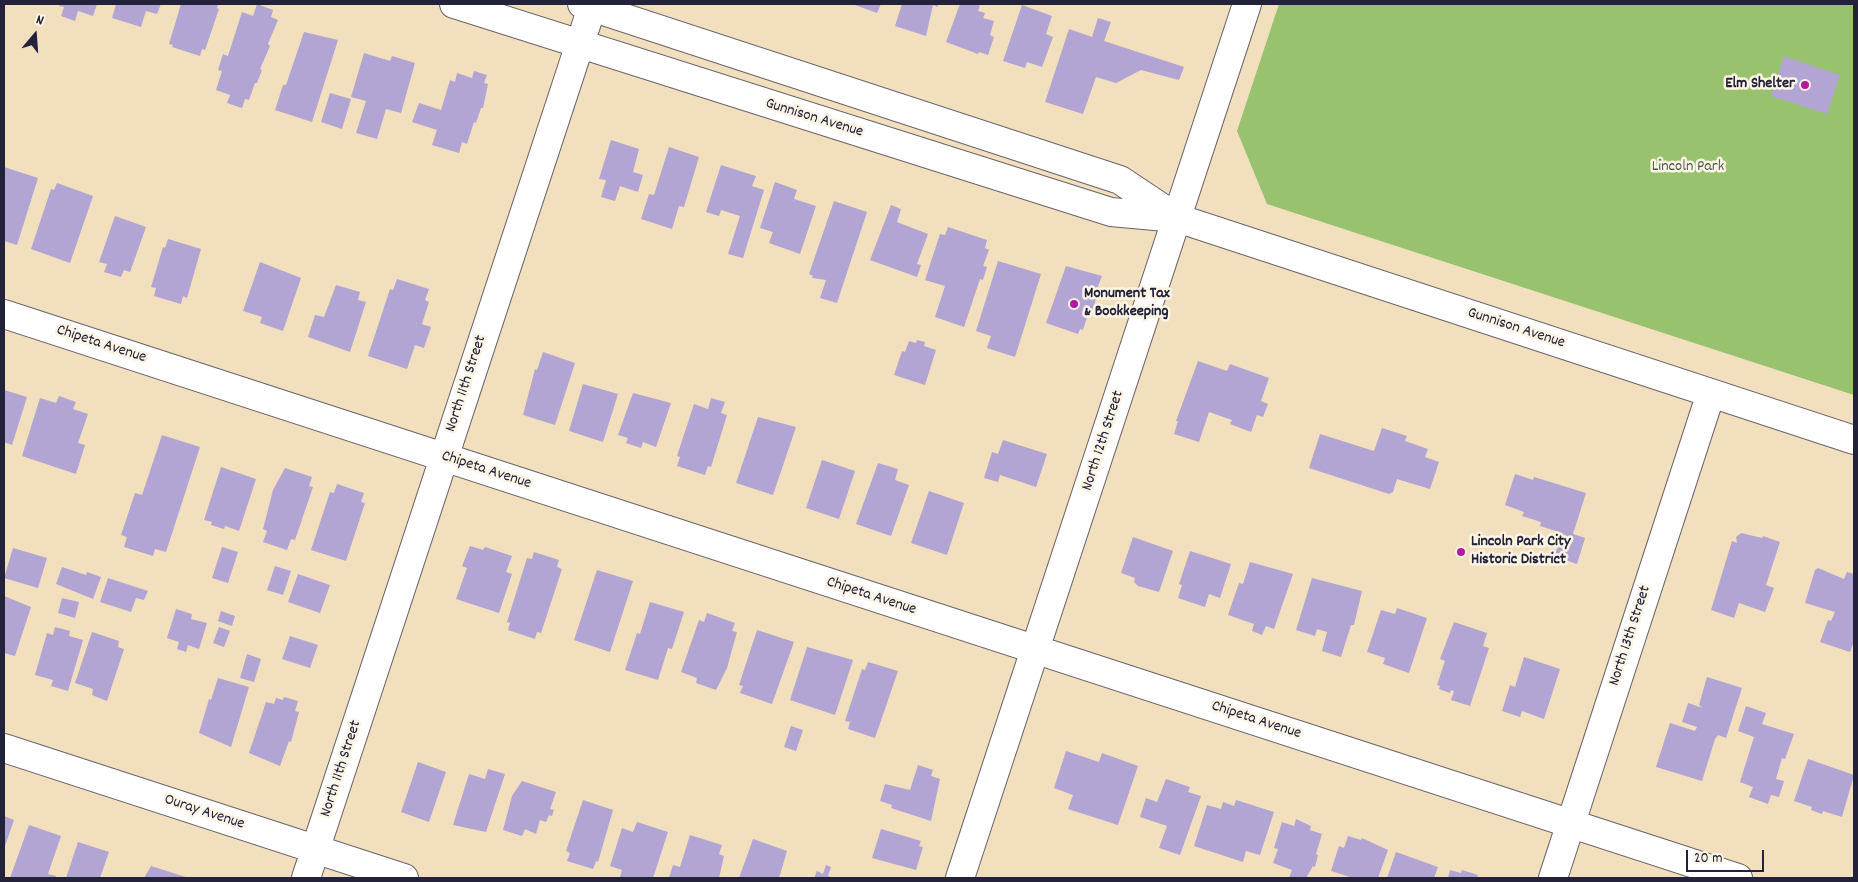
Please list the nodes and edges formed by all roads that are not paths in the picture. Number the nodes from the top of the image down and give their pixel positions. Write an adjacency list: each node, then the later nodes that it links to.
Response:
1 (454, 4): 4 (street, Gunnison Avenue)
2 (1247, 4): 5 (street, North 12th Street)
3 (589, 5): 4 (street, North 11th Street); 5 (street, Gunnison Avenue)
4 (579, 44): 5 (street, Gunnison Avenue); 9 (street, North 11th Street)
5 (1177, 218): 7 (street, Gunnison Avenue); 10 (street, North 12th Street)
6 (4, 314): 9 (street, Chipeta Avenue)
7 (1710, 393): 8 (street, Gunnison Avenue); 12 (street, North 13th Street)
8 (1854, 440)
9 (443, 457): 10 (street, Chipeta Avenue); 13 (street, North 11th Street)
10 (1035, 650): 12 (street, Chipeta Avenue); 16 (street, North 12th Street)
11 (4, 748): 13 (street, Ouray Avenue)
12 (1570, 824): 17 (street, North 13th Street); 18 (street, Chipeta Avenue)
13 (316, 850): 14 (street, North 11th Street); 15 (street, Ouray Avenue)
14 (306, 878)
15 (404, 878)
16 (960, 878)
17 (1552, 878)
18 (1738, 878)

